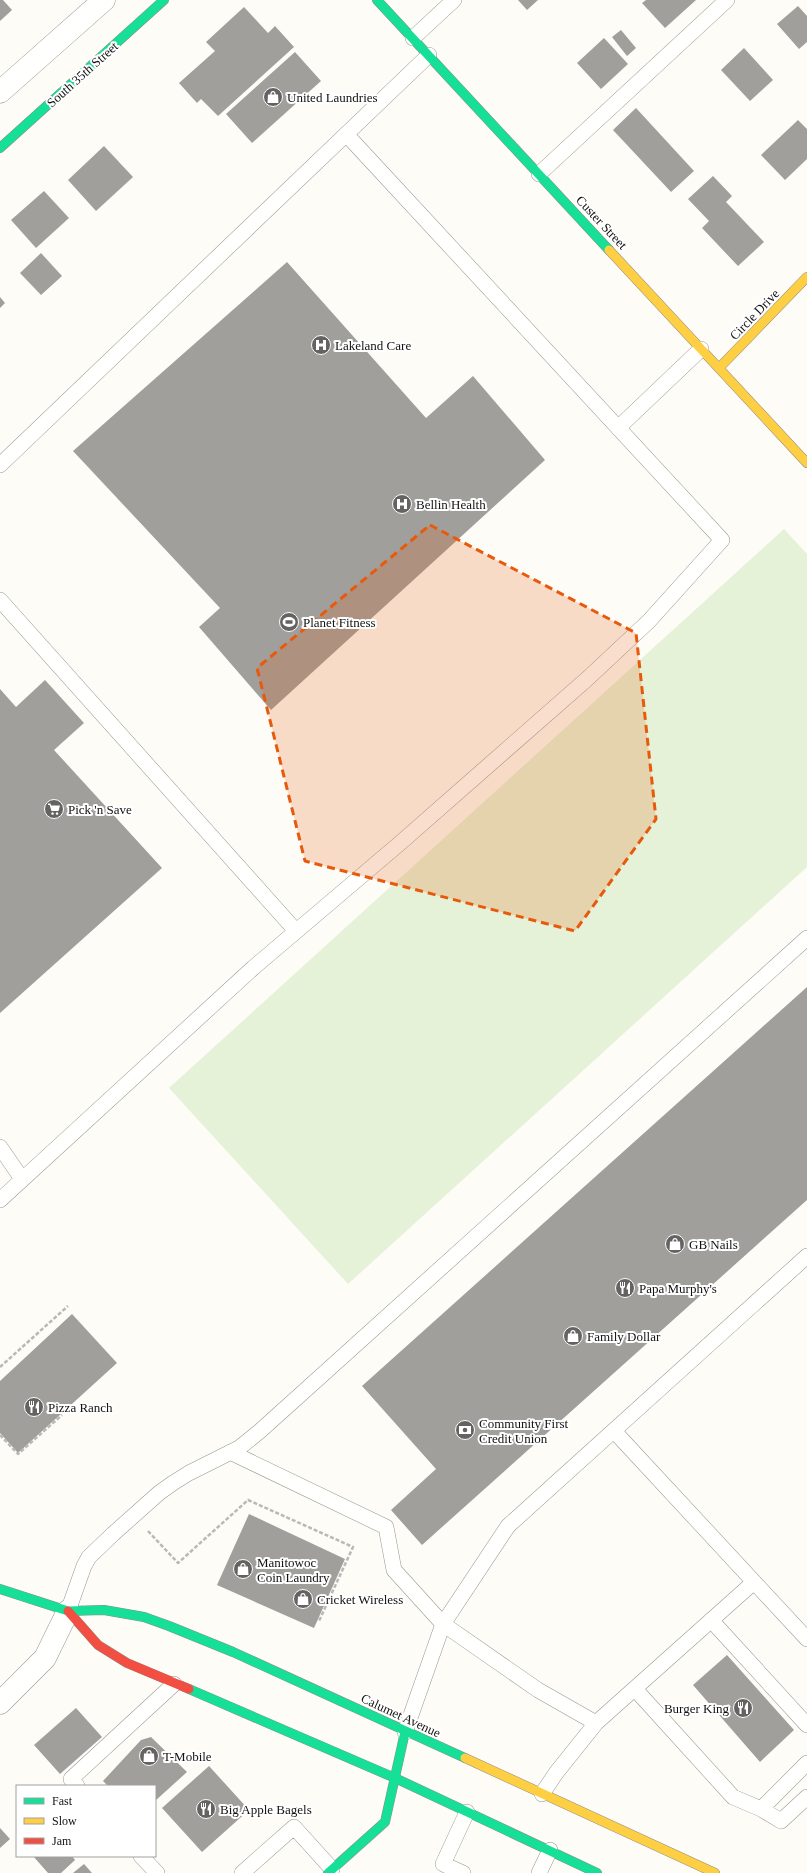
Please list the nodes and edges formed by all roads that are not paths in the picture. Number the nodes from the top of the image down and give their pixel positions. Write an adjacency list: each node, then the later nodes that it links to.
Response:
1 (104, 0): 8 (street)
2 (164, 0): 10 (main road, South 35th Street)
3 (377, 0): 6 (main road, Custer Street)
4 (454, 0): 6 (lane)
5 (727, 0): 11 (lane)
6 (413, 38): 7 (main road, Custer Street)
7 (429, 55): 9 (lane); 11 (main road, Custer Street)
8 (0, 92)
9 (346, 134): 15 (lane); 17 (lane)
10 (0, 148)
11 (539, 174): 13 (main road, Custer Street)
12 (807, 277): 14 (main road, Circle Drive)
13 (701, 349): 14 (main road, Custer Street); 15 (lane)
14 (719, 368): 16 (main road, Custer Street)
15 (618, 428): 19 (lane)
16 (807, 463)
17 (0, 465)
18 (0, 600): 19 (lane)
19 (296, 932): 22 (lane)
20 (807, 938): 26 (lane)
21 (0, 1147): 22 (lane)
22 (22, 1180): 23 (lane)
23 (0, 1200)
24 (807, 1256): 25 (lane)
25 (614, 1431): 27 (lane); 31 (lane)
26 (230, 1452): 29 (lane); 31 (lane)
27 (754, 1582): 30 (lane); 32 (lane)
28 (0, 1589): 29 (main road, Calumet Avenue)
29 (68, 1610): 33 (main road); 35 (street); 38 (main road, Calumet Avenue)
30 (711, 1620): 34 (lane); 37 (lane)
31 (443, 1624): 36 (lane); 38 (lane)
32 (807, 1639)
33 (174, 1684): 40 (main road); 41 (lane)
34 (635, 1689): 36 (lane); 44 (lane)
35 (0, 1704)
36 (596, 1723): 42 (lane)
37 (807, 1725)
38 (405, 1732): 40 (main road); 42 (main road, Calumet Avenue)
39 (807, 1763): 44 (lane)
40 (395, 1778): 45 (main road); 48 (main road)
41 (76, 1785)
42 (542, 1794): 54 (main road, Calumet Avenue)
43 (807, 1797): 44 (lane)
44 (761, 1809)
45 (467, 1812): 46 (main road); 52 (lane)
46 (550, 1850): 49 (main road); 53 (lane)
47 (142, 1857): 50 (lane)
48 (330, 1871): 51 (lane)
49 (590, 1871)
50 (157, 1873)
51 (242, 1873)
52 (463, 1873)
53 (539, 1873)
54 (714, 1873)

